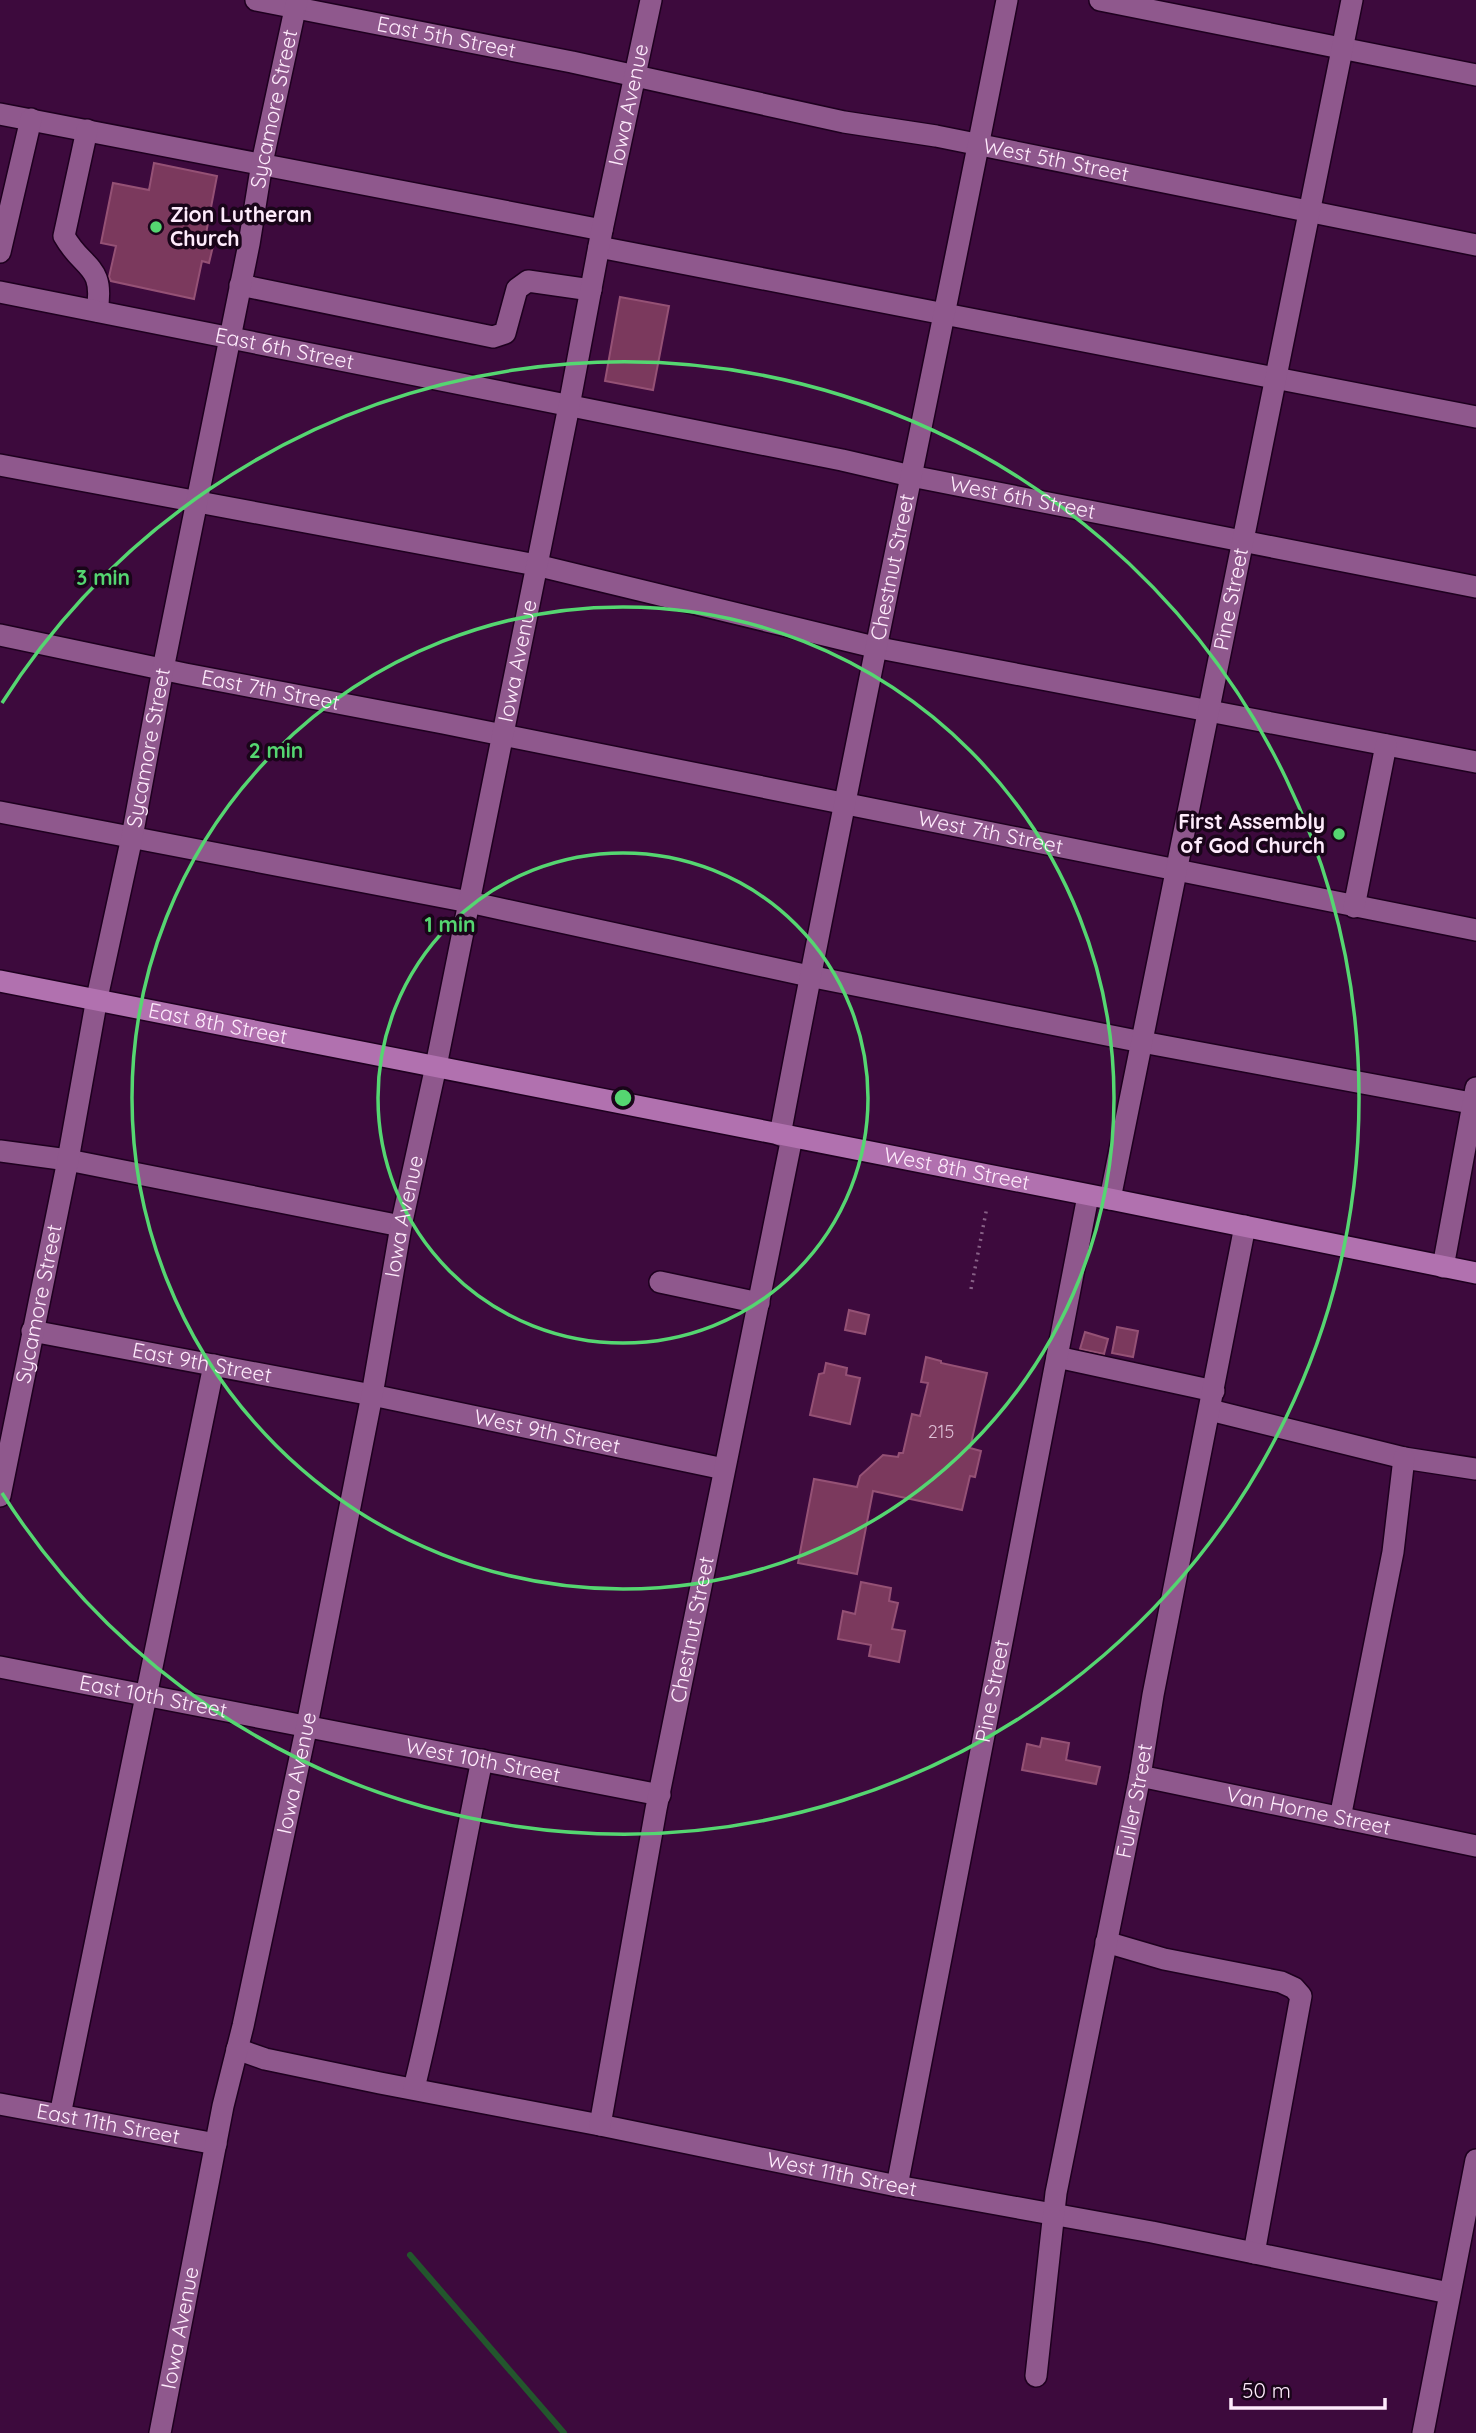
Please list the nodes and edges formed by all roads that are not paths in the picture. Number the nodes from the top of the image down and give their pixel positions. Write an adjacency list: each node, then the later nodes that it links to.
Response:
1 (256, 0): 6 (street, East 5th Street)
2 (651, 0): 9 (street, Iowa Avenue)
3 (1007, 0): 13 (street, Chestnut Street)
4 (1100, 0): 7 (street)
5 (1352, 0): 7 (street, Pine Street)
6 (296, 4): 9 (street, East 5th Street); 14 (street, Sycamore Street)
7 (1343, 47): 8 (street); 15 (street, Pine Street)
8 (1476, 75)
9 (635, 76): 13 (street, West 5th Street); 16 (street, Iowa Avenue)
10 (0, 114): 11 (street)
11 (31, 120): 12 (street); 18 (street)
12 (88, 130): 14 (street); 22 (street)
13 (977, 145): 15 (street, West 5th Street); 23 (street, Chestnut Street)
14 (262, 163): 16 (street); 19 (street, Sycamore Street)
15 (1309, 213): 17 (street, West 5th Street); 25 (street, Pine Street)
16 (600, 238): 20 (street, Iowa Avenue); 23 (street)
17 (1476, 245)
18 (0, 252)
19 (240, 285): 20 (street); 24 (street, Sycamore Street)
20 (591, 290): 26 (street, Iowa Avenue)
21 (0, 292): 22 (street, East 6th Street)
22 (97, 311): 24 (street, East 6th Street)
23 (942, 315): 25 (street); 29 (street, Chestnut Street)
24 (230, 338): 26 (street, East 6th Street); 30 (street, Sycamore Street)
25 (1274, 380): 27 (street); 31 (street, Pine Street)
26 (569, 406): 29 (street, West 6th Street); 32 (street, Iowa Avenue)
27 (1476, 417)
28 (0, 465): 30 (street)
29 (911, 476): 31 (street, West 6th Street); 35 (street, Chestnut Street)
30 (196, 500): 32 (street); 36 (street, Sycamore Street)
31 (1244, 541): 33 (street, West 6th Street); 37 (street, Pine Street)
32 (536, 565): 35 (street); 38 (street, Iowa Avenue)
33 (1476, 587)
34 (0, 635): 36 (street, East 7th Street)
35 (874, 647): 37 (street); 41 (street, Chestnut Street)
36 (163, 668): 38 (street, East 7th Street); 43 (street, Sycamore Street)
37 (1209, 711): 39 (street); 44 (street, Pine Street)
38 (503, 736): 41 (street, West 7th Street); 45 (street, Iowa Avenue)
39 (1386, 745): 40 (street); 46 (street)
40 (1476, 762)
41 (845, 803): 44 (street, West 7th Street); 48 (street, Chestnut Street)
42 (0, 811): 43 (street)
43 (132, 837): 45 (street); 50 (street, Sycamore Street)
44 (1177, 870): 46 (street, West 7th Street); 51 (street, Pine Street)
45 (469, 902): 48 (street); 52 (street, Iowa Avenue)
46 (1354, 907): 47 (street, West 7th Street)
47 (1476, 930)
48 (809, 976): 51 (street); 54 (street, Chestnut Street)
49 (0, 981): 50 (main road, East 8th Street)
50 (97, 998): 52 (main road, East 8th Street); 56 (street, Sycamore Street)
51 (1142, 1042): 53 (street); 58 (street, Pine Street)
52 (436, 1066): 54 (main road, West 8th Street); 59 (street, Iowa Avenue)
53 (1475, 1098): 61 (street)
54 (786, 1136): 57 (main road, West 8th Street); 64 (street, Chestnut Street)
55 (0, 1151): 56 (street)
56 (68, 1160): 59 (street); 65 (street, Sycamore Street)
57 (1088, 1196): 58 (main road, West 8th Street); 66 (street, Pine Street)
58 (1110, 1199): 60 (main road, West 8th Street)
59 (401, 1226): 68 (street, Iowa Avenue)
60 (1245, 1226): 61 (main road, West 8th Street); 69 (street, Fuller Street)
61 (1443, 1267): 62 (main road, West 8th Street)
62 (1476, 1273)
63 (660, 1282): 64 (street)
64 (759, 1303): 71 (street, Chestnut Street)
65 (32, 1331): 67 (street, East 9th Street); 73 (street, Sycamore Street)
66 (1057, 1357): 69 (street); 90 (street, Pine Street)
67 (214, 1365): 68 (street, East 9th Street); 75 (street)
68 (372, 1395): 71 (street, West 9th Street); 76 (street, Iowa Avenue)
69 (1212, 1401): 70 (street); 78 (street, Fuller Street)
70 (1404, 1458): 72 (street); 80 (street)
71 (724, 1469): 79 (street, Chestnut Street)
72 (1476, 1469)
73 (0, 1496)
74 (0, 1667): 75 (street, East 10th Street)
75 (145, 1694): 76 (street, East 10th Street); 86 (street)
76 (307, 1725): 77 (street, West 10th Street); 83 (street, Iowa Avenue)
77 (482, 1760): 79 (street, West 10th Street); 84 (street)
78 (1140, 1776): 80 (street, Van Horne Street); 82 (street, Fuller Street)
79 (660, 1795): 87 (street, Chestnut Street)
80 (1340, 1818): 81 (street, Van Horne Street)
81 (1476, 1846)
82 (1106, 1942): 91 (street, Fuller Street); 92 (street)
83 (237, 2049): 84 (street, West 11th Street); 88 (street, Iowa Avenue)
84 (414, 2088): 87 (street, West 11th Street)
85 (0, 2104): 86 (street, East 11th Street)
86 (60, 2115): 88 (street, East 11th Street)
87 (600, 2125): 90 (street, West 11th Street)
88 (216, 2144): 95 (street, Iowa Avenue)
89 (1476, 2160): 93 (street)
90 (897, 2186): 91 (street, West 11th Street)
91 (1054, 2215): 92 (street, West 11th Street); 94 (street, Fuller Street)
92 (1254, 2253): 93 (street, West 11th Street)
93 (1449, 2293): 96 (street)
94 (1036, 2376)
95 (160, 2433)
96 (1423, 2433)

